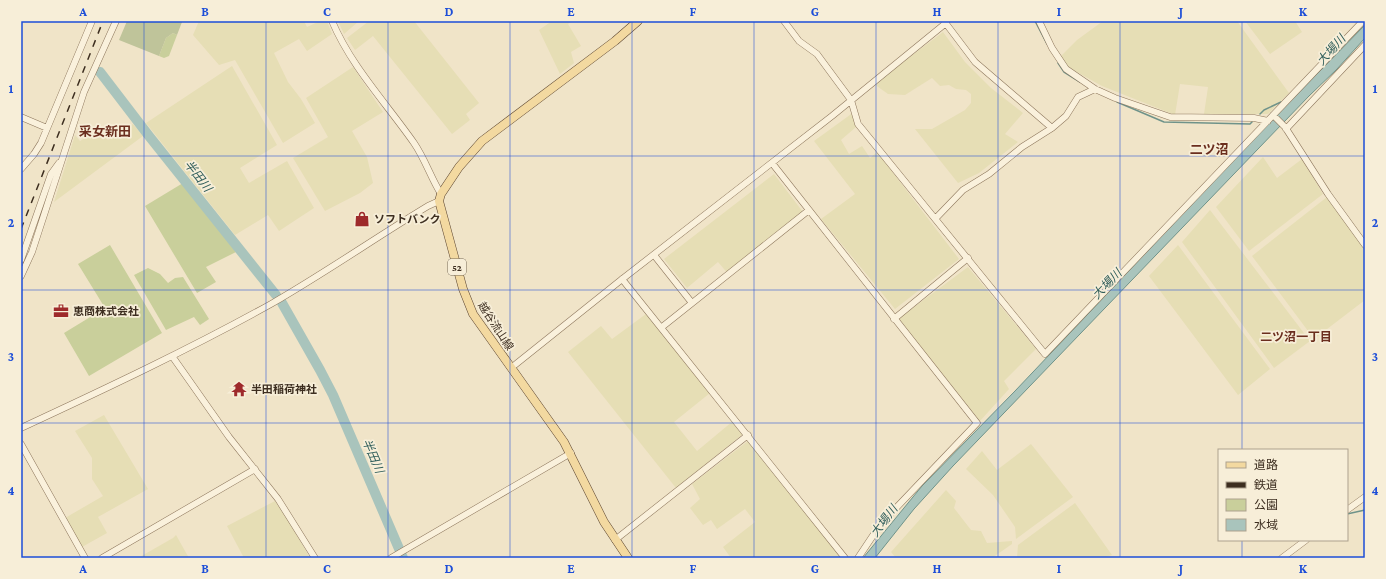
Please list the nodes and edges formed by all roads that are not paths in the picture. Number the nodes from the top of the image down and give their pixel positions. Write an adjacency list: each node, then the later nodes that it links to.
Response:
1 (92, 21): 15 (street)
2 (116, 21): 18 (street)
3 (332, 21): 21 (street)
4 (638, 21): 21 (main road)
5 (784, 21): 11 (street)
6 (1039, 21): 10 (street)
7 (945, 22): 11 (street); 16 (street)
8 (1359, 23): 12 (street)
9 (1365, 45): 17 (street)
10 (1093, 90): 14 (street); 16 (street)
11 (851, 100): 19 (street); 23 (street)
12 (1274, 116): 14 (street); 17 (street)
13 (21, 117): 15 (street)
14 (1268, 121): 27 (street)
15 (47, 128): 20 (street)
16 (1052, 128): 23 (street)
17 (1286, 128): 24 (street)
18 (63, 158): 26 (street); 28 (street)
19 (772, 163): 22 (street); 25 (street)
20 (21, 169)
21 (440, 197): 33 (street); 34 (main road, 越谷流山線 / 52)
22 (810, 210): 30 (street); 31 (street)
23 (936, 218): 27 (street)
24 (1365, 245)
25 (654, 255): 29 (street); 30 (street)
26 (22, 258)
27 (968, 258): 31 (street)
28 (21, 276)
29 (622, 279): 32 (street); 34 (street)
30 (692, 303): 32 (street)
31 (894, 319): 52 (street)
32 (662, 327): 36 (street)
33 (172, 356): 35 (street); 39 (street)
34 (511, 368): 38 (main road, 越谷流山線 / 52)
35 (21, 428)
36 (748, 435): 42 (street); 51 (street)
37 (21, 444): 45 (street)
38 (571, 453): 42 (main road, 越谷流山線 / 52); 44 (street)
39 (255, 469): 46 (street); 47 (street)
40 (1365, 497): 41 (street)
41 (1348, 509)
42 (616, 540): 50 (main road, 越谷流山線 / 52)
43 (1305, 541): 53 (street)
44 (402, 552): 48 (street); 49 (street)
45 (85, 558)
46 (102, 558)
47 (314, 558)
48 (391, 558)
49 (407, 558)
50 (628, 558)
51 (845, 558)
52 (858, 558)
53 (1282, 558)

